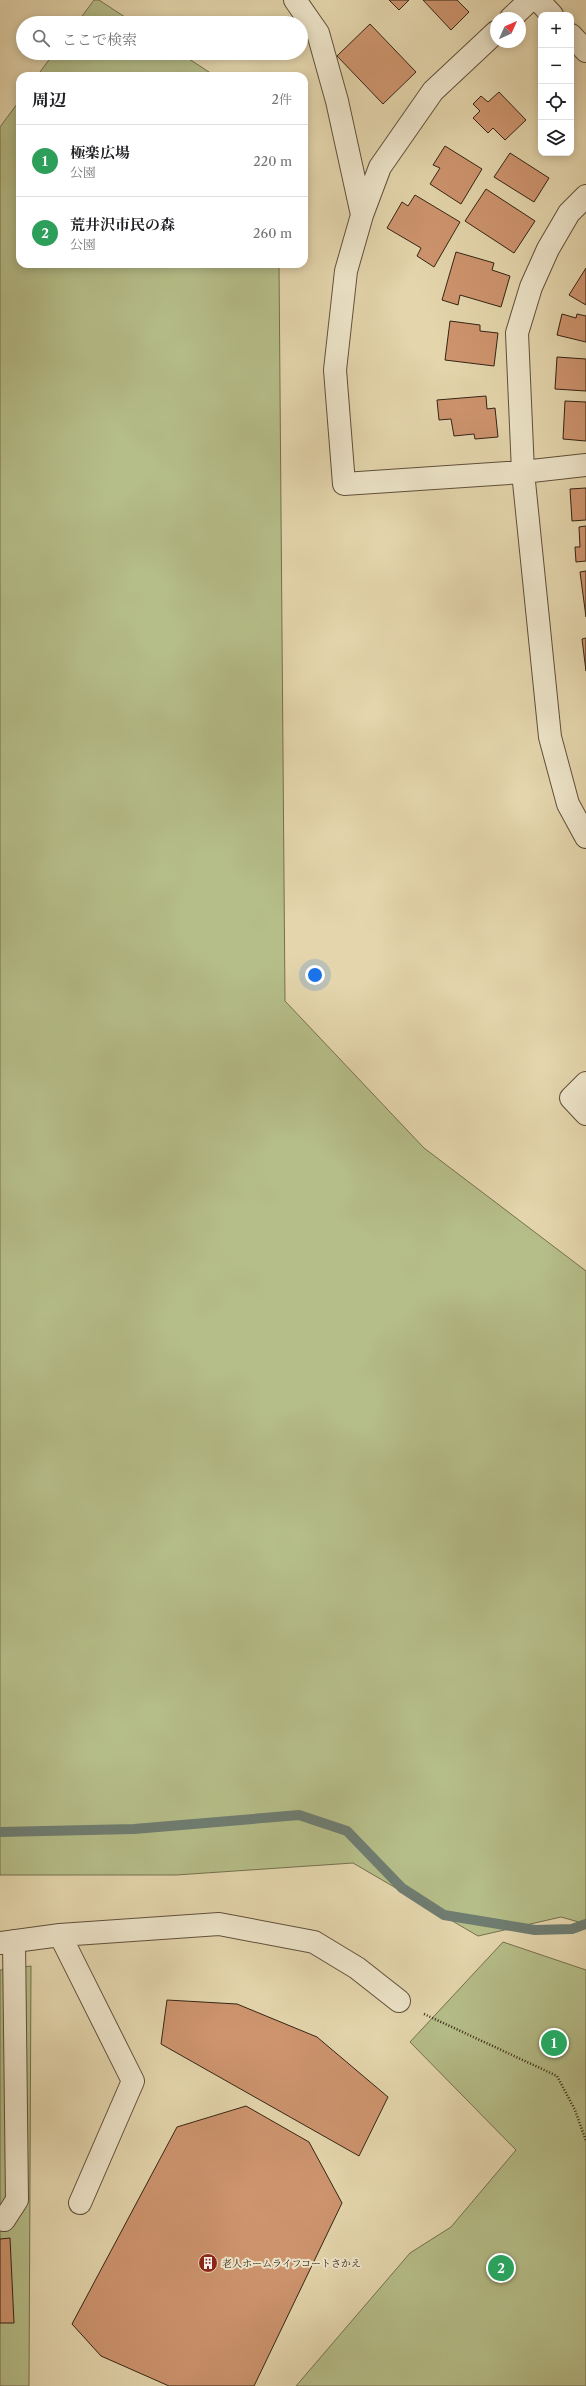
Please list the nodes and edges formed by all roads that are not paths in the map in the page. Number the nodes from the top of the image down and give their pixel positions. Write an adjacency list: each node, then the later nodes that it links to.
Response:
1 (295, 0): 6 (street)
2 (530, 0): 4 (street)
3 (538, 0): 5 (street)
4 (517, 12)
5 (549, 12)
6 (306, 16)
7 (308, 19): 12 (street)
8 (490, 38): 12 (street)
9 (574, 38): 10 (street)
10 (586, 51)
11 (586, 196): 14 (street)
12 (362, 215): 14 (street)
13 (586, 465): 14 (street)
14 (523, 472): 15 (street)
15 (586, 837)
16 (586, 1084): 17 (street)
17 (586, 1114)
18 (60, 1935): 19 (street); 20 (street); 21 (street)
19 (7, 1942): 22 (street)
20 (399, 2001)
21 (80, 2203)
22 (0, 2219)

